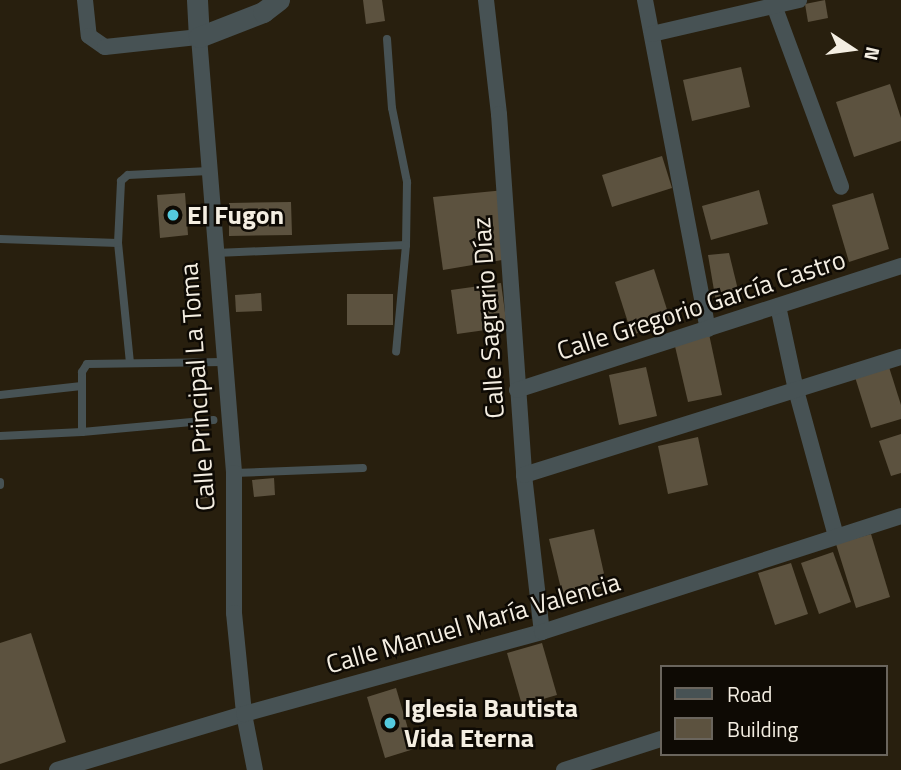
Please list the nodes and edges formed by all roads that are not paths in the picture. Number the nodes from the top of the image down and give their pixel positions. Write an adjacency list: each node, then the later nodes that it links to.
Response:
1 (85, 0): 9 (street)
2 (197, 0): 9 (street, Calle Principal La Toma)
3 (279, 0): 9 (street)
4 (486, 0): 25 (street, Calle Sagrario Díaz)
5 (645, 0): 8 (street)
6 (799, 0): 7 (street)
7 (772, 3): 8 (street); 12 (street)
8 (652, 34): 19 (street)
9 (199, 37): 11 (street, Calle Principal La Toma)
10 (387, 39): 15 (lane)
11 (209, 171): 14 (lane); 16 (street, Calle Principal La Toma)
12 (841, 187)
13 (0, 239): 14 (lane)
14 (118, 243): 23 (lane)
15 (405, 245): 16 (lane); 20 (lane)
16 (216, 253): 22 (street, Calle Principal La Toma)
17 (901, 266): 18 (street, Calle Gregorio García Castro)
18 (778, 306): 19 (street, Calle Gregorio García Castro); 26 (street)
19 (708, 329): 25 (street, Calle Gregorio García Castro)
20 (396, 352)
21 (901, 357): 26 (street)
22 (224, 362): 23 (lane); 32 (street, Calle Principal La Toma)
23 (130, 363): 24 (lane)
24 (82, 386): 27 (lane); 29 (lane)
25 (517, 390): 33 (street, Calle Sagrario Díaz)
26 (796, 390): 33 (street); 35 (street)
27 (0, 395)
28 (213, 420): 29 (lane)
29 (82, 432): 30 (lane)
30 (0, 436)
31 (363, 468): 32 (lane)
32 (234, 472): 37 (street, Calle Principal La Toma)
33 (524, 475): 36 (street, Calle Sagrario Díaz)
34 (901, 516): 35 (street, Calle Manuel María Valencia)
35 (836, 536): 36 (street, Calle Manuel María Valencia)
36 (542, 632): 37 (street, Calle Manuel María Valencia)
37 (244, 714): 39 (street, Calle Manuel María Valencia); 40 (street, Calle Principal La Toma)
38 (660, 739): 41 (street)
39 (57, 770)
40 (254, 770)
41 (564, 770)

